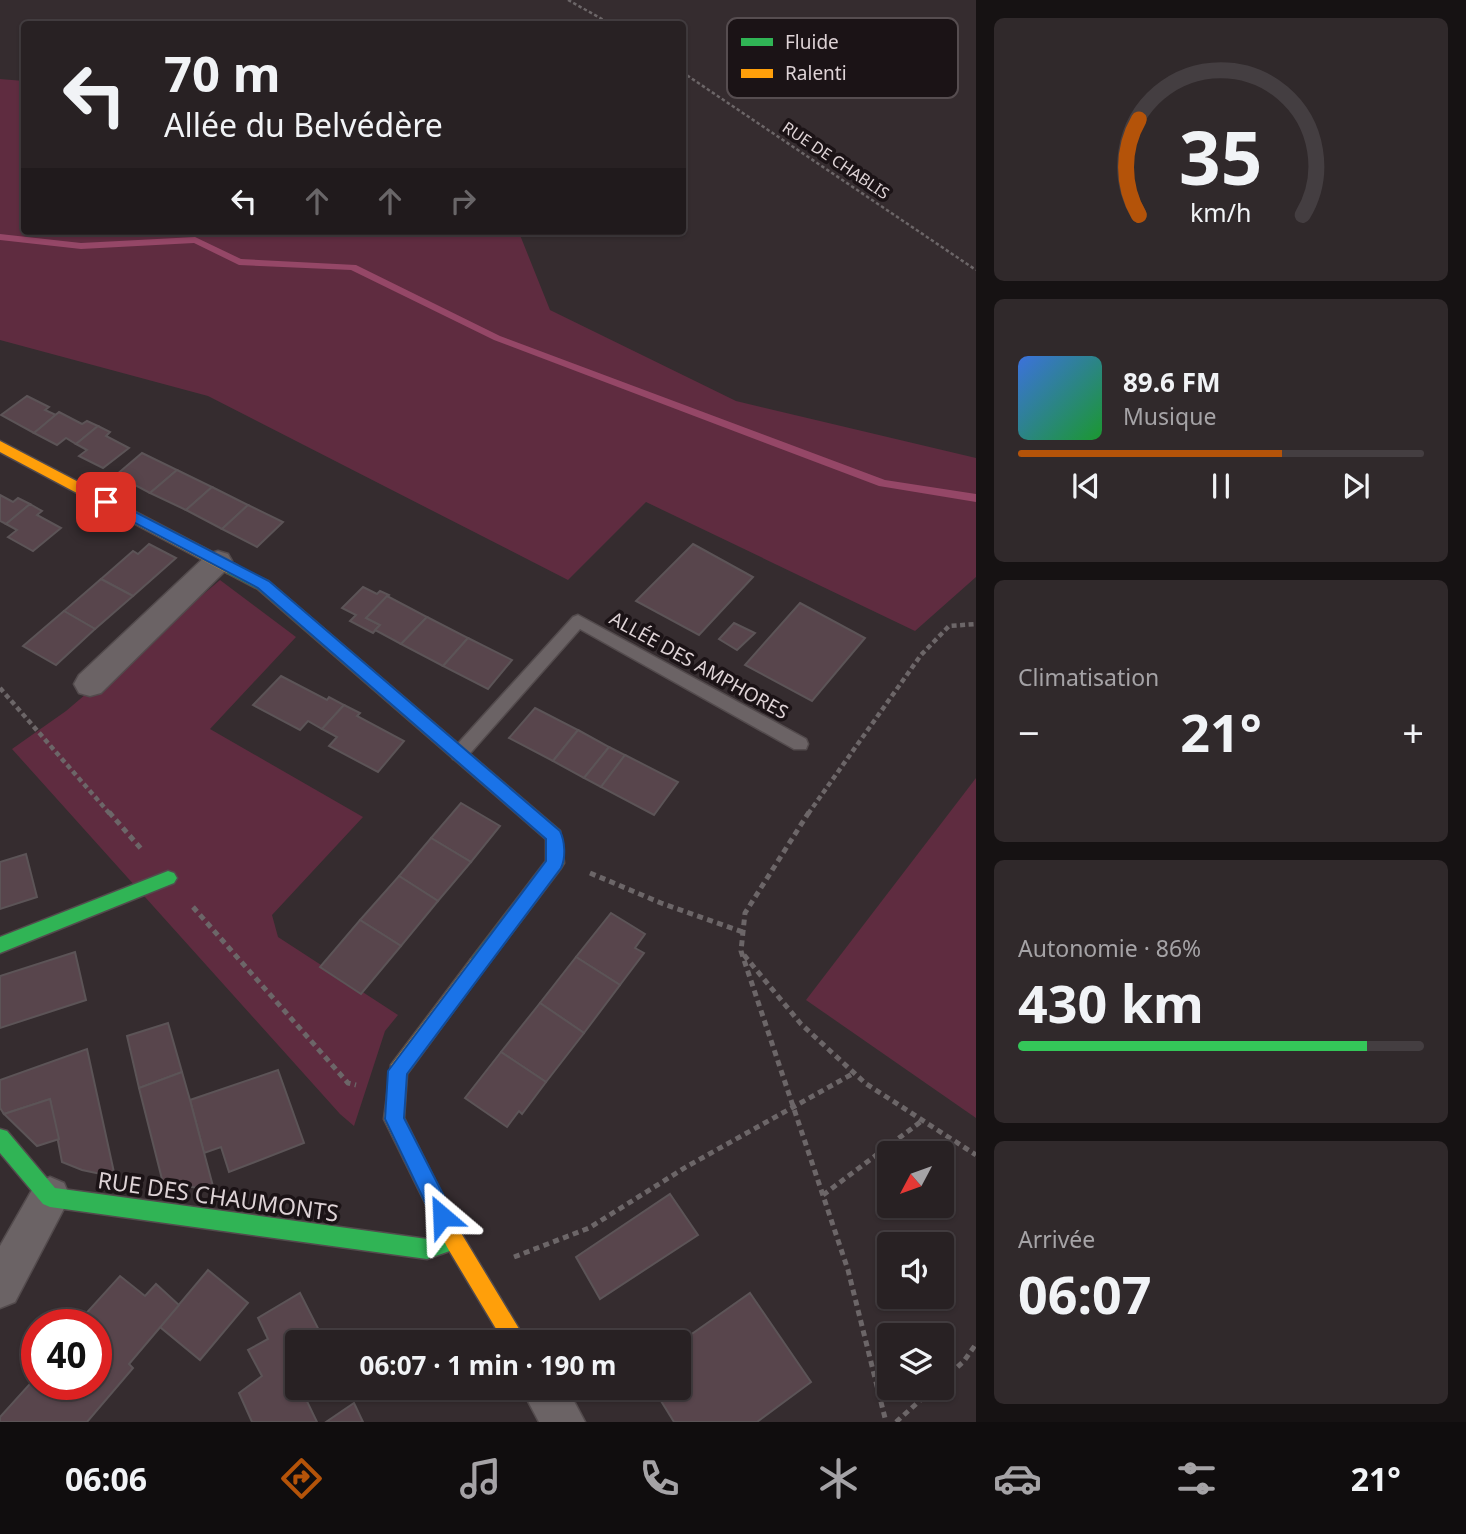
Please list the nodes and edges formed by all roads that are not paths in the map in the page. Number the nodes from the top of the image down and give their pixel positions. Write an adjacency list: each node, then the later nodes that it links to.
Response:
1 (0, 446): 2 (street)
2 (218, 561): 3 (street); 5 (street)
3 (90, 684)
4 (800, 744): 5 (lane, ALLÉE DES AMPHORES)
5 (459, 754): 10 (street)
6 (167, 878): 7 (street)
7 (0, 945)
8 (0, 1138): 9 (street)
9 (50, 1197): 10 (street, RUE DES CHAUMONTS); 11 (street)
10 (454, 1240): 12 (street)
11 (0, 1287)
12 (509, 1330)
13 (550, 1400): 14 (street)
14 (564, 1422)

